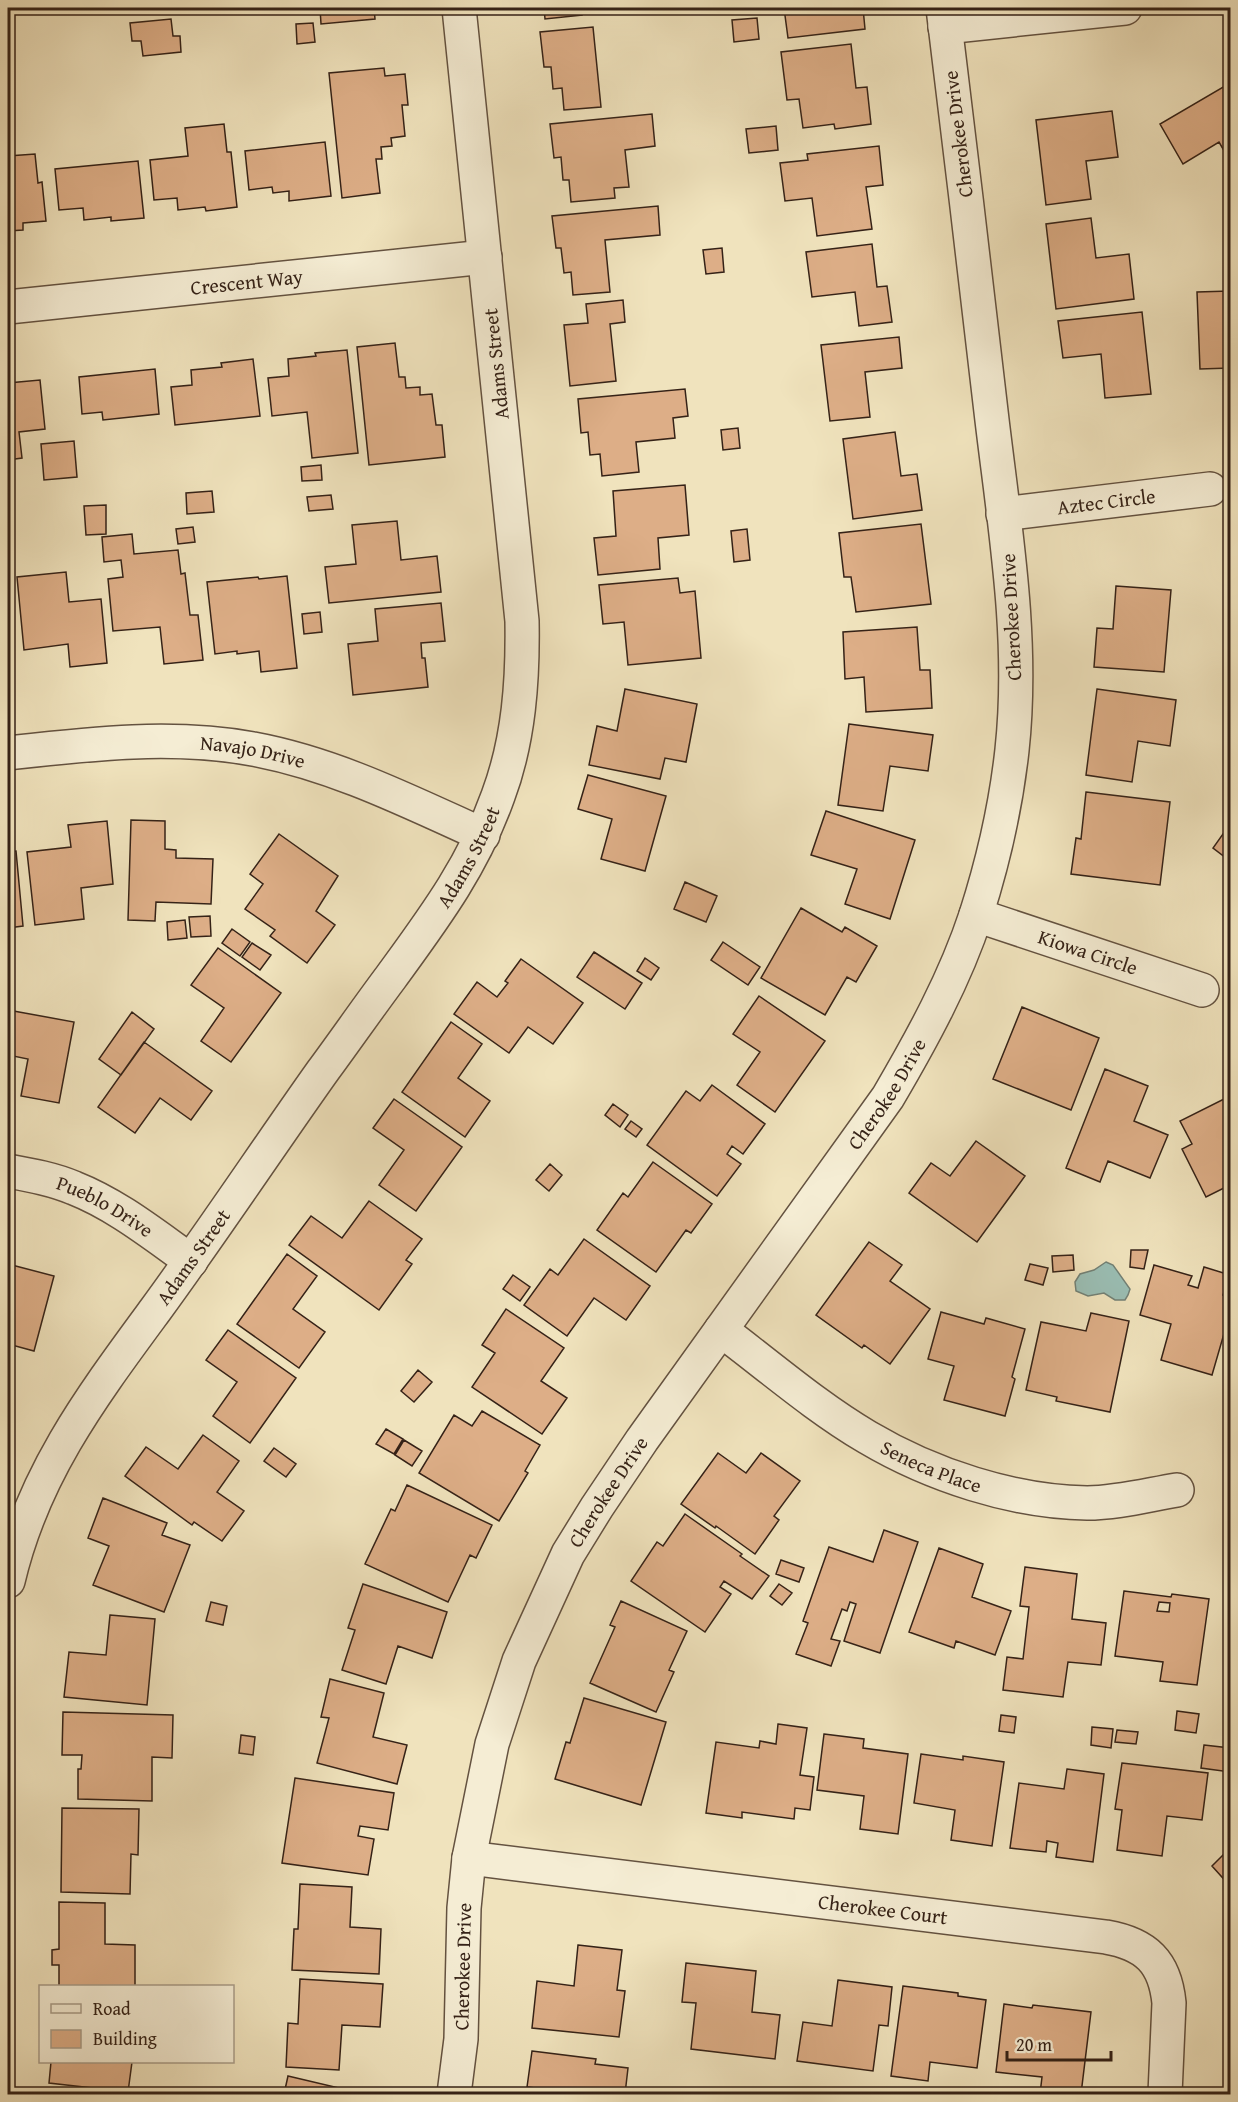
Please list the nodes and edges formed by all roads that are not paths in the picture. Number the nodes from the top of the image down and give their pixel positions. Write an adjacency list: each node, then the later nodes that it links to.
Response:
1 (459, 8): 4 (street, Adams Street)
2 (1125, 8): 3 (street)
3 (944, 17): 7 (street, Cherokee Drive)
4 (485, 257): 5 (street, Crescent Way); 9 (street, Adams Street)
5 (8, 307)
6 (1210, 489): 7 (street, Aztec Circle)
7 (1003, 514): 10 (street, Cherokee Drive)
8 (8, 753): 9 (street, Navajo Drive)
9 (483, 835): 13 (street, Adams Street)
10 (976, 915): 11 (street, Kiowa Circle); 14 (street, Cherokee Drive)
11 (1202, 990)
12 (8, 1171): 13 (street, Pueblo Drive)
13 (191, 1262): 16 (street, Adams Street)
14 (721, 1329): 15 (street, Seneca Place); 17 (street, Cherokee Drive)
15 (1177, 1490)
16 (8, 1581)
17 (469, 1858): 18 (street, Cherokee Drive); 19 (street, Cherokee Court)
18 (454, 2094)
19 (1165, 2094)

